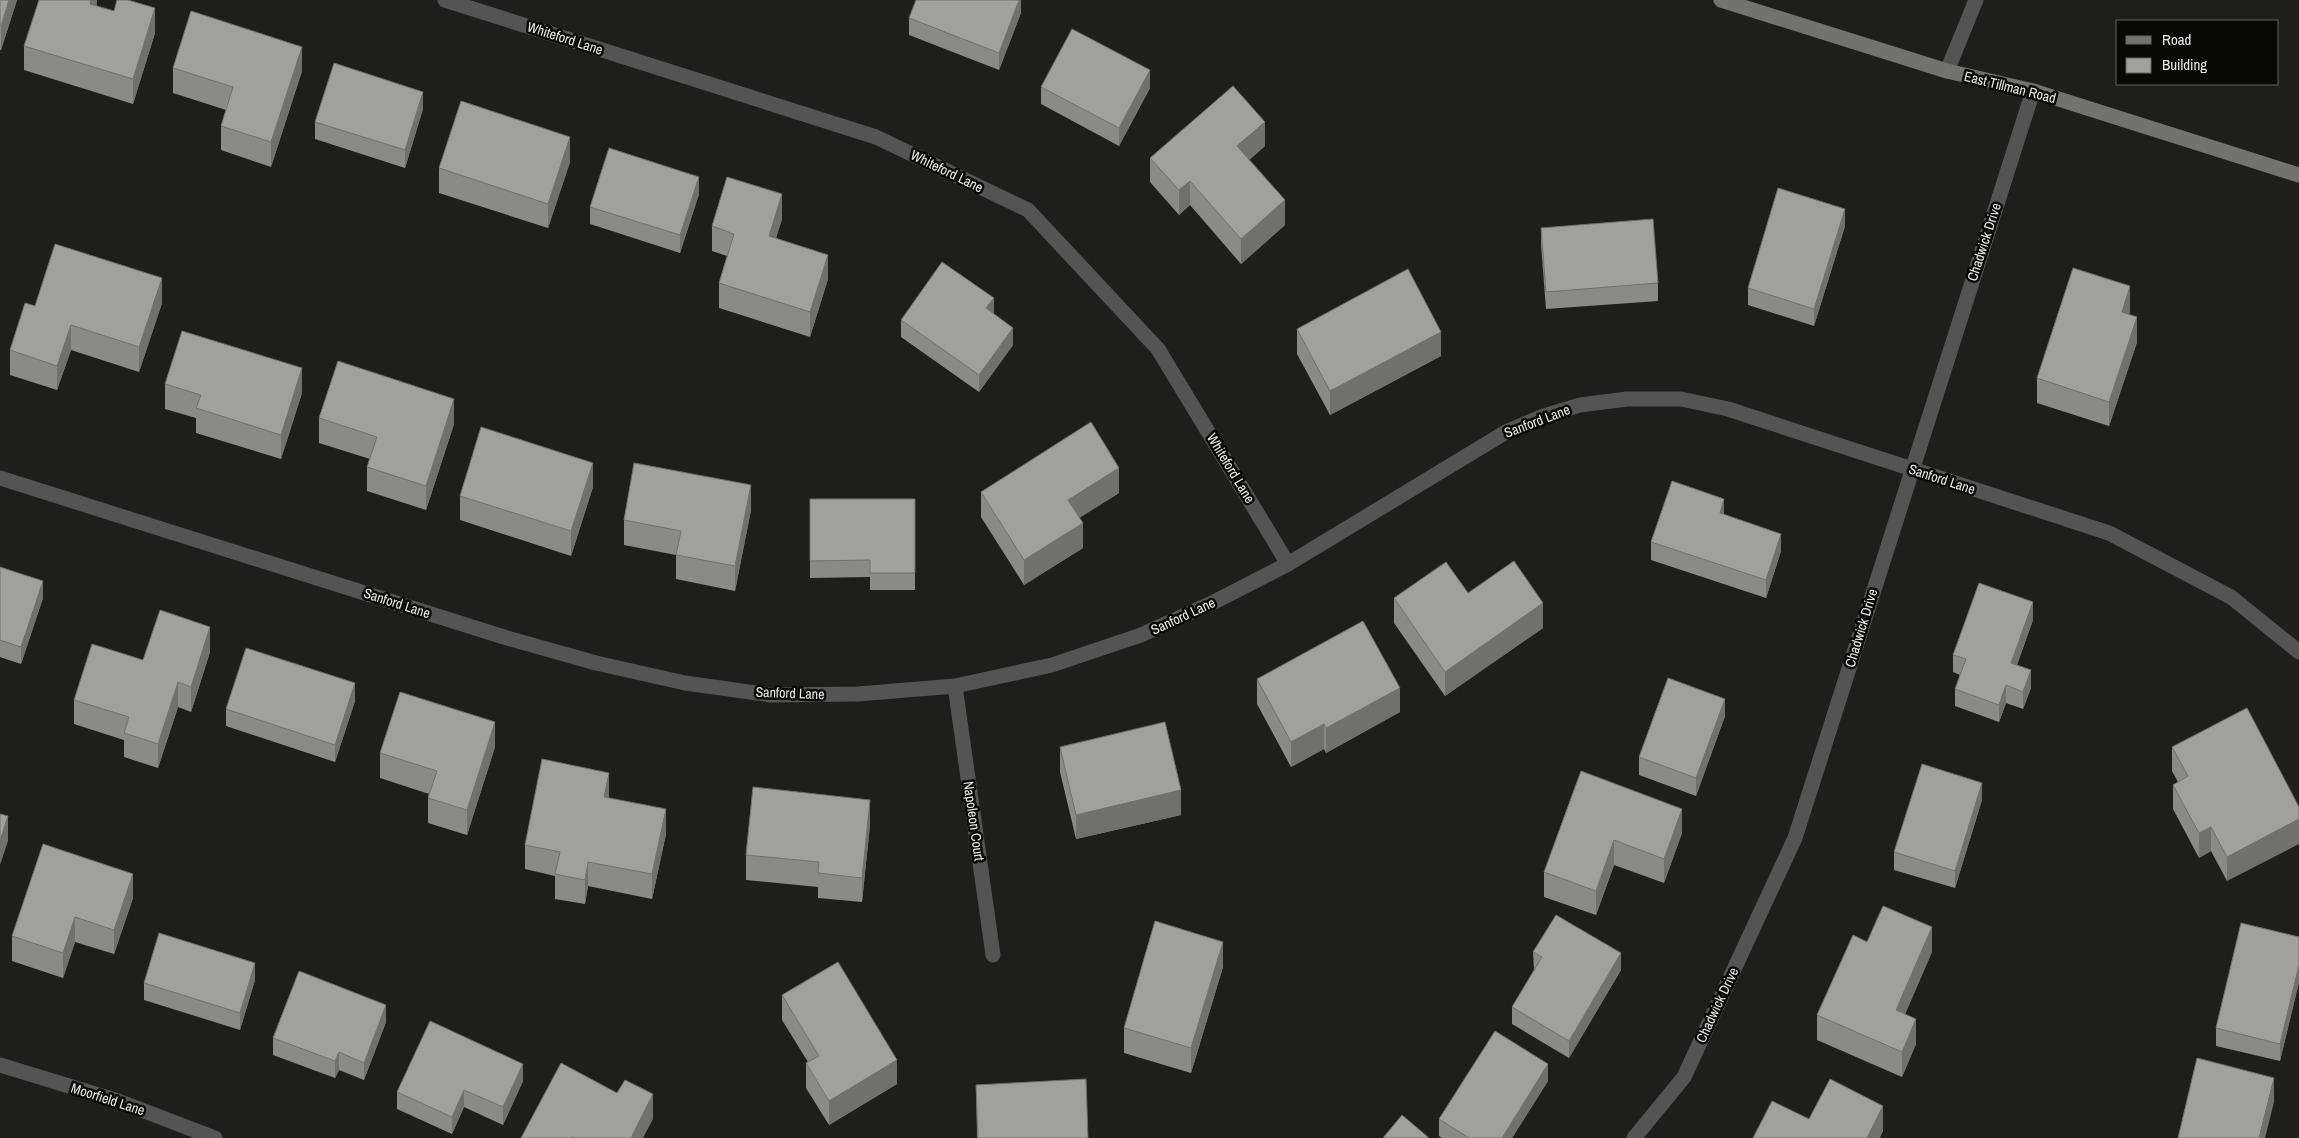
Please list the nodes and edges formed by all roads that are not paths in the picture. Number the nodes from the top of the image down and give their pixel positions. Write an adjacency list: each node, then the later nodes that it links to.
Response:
1 (445, 0): 9 (street, Whiteford Lane)
2 (1721, 0): 4 (main road, East Tillman Road)
3 (1976, 0): 4 (street)
4 (1947, 71): 5 (main road, East Tillman Road)
5 (2033, 92): 6 (main road, East Tillman Road); 7 (street, Chadwick Drive)
6 (2299, 175)
7 (1911, 469): 9 (street, Sanford Lane); 10 (street, Sanford Lane); 15 (street, Chadwick Drive)
8 (0, 478): 11 (street, Sanford Lane)
9 (1288, 564): 11 (street, Sanford Lane)
10 (2299, 652)
11 (954, 686): 12 (street, Napoleon Court)
12 (993, 955)
13 (0, 1065): 14 (street, Moorfield Lane)
14 (215, 1138)
15 (1634, 1138)

